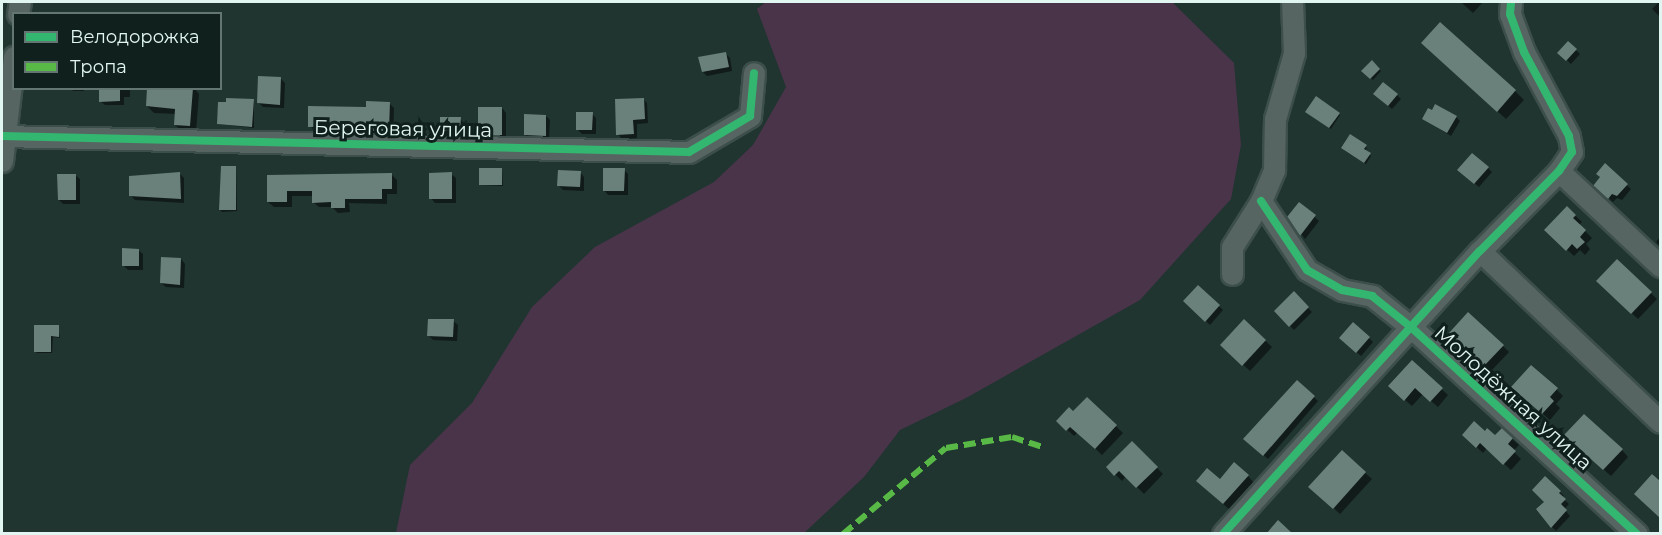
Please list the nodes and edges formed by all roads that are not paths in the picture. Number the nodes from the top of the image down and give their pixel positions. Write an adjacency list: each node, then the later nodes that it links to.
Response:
1 (1292, 2): 8 (street)
2 (1511, 2): 7 (street)
3 (12, 71): 5 (street)
4 (754, 73): 5 (street, Береговая улица)
5 (3, 136): 6 (street)
6 (2, 161)
7 (1559, 171): 9 (street); 10 (street)
8 (1261, 201): 11 (street); 12 (street, Молодёжная улица)
9 (1480, 251): 12 (street); 13 (street)
10 (1660, 266)
11 (1232, 274)
12 (1412, 328): 14 (street); 15 (street, Молодёжная улица)
13 (1660, 422)
14 (1223, 534)
15 (1637, 534)

